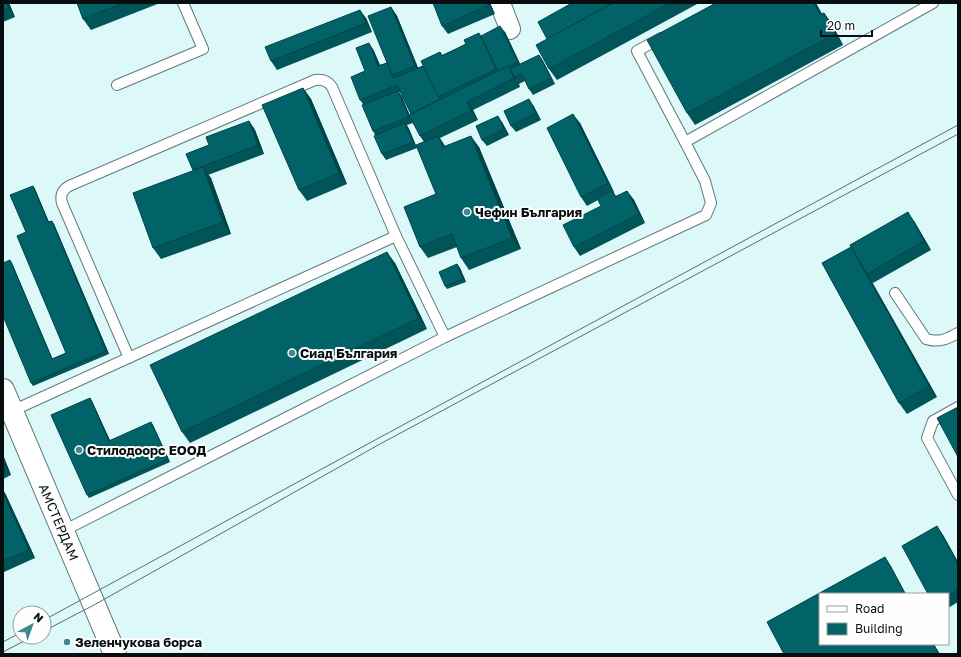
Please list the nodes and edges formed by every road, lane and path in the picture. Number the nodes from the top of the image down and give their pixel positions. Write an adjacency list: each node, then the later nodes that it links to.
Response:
1 (183, 3): 6 (lane)
2 (500, 3): 4 (street)
3 (933, 3): 7 (lane)
4 (510, 29)
5 (671, 33): 7 (lane)
6 (118, 85)
7 (685, 142): 11 (lane)
8 (396, 236): 11 (lane); 12 (lane); 12 (lane)
9 (895, 293): 10 (lane)
10 (958, 333)
11 (445, 337): 17 (lane)
12 (129, 358): 15 (lane)
13 (3, 390): 15 (street, АМСТЕРДАМ)
14 (958, 407): 16 (lane)
15 (12, 411): 17 (street, АМСТЕРДАМ)
16 (958, 494)
17 (63, 531): 18 (street, АМСТЕРДАМ)
18 (115, 654)

